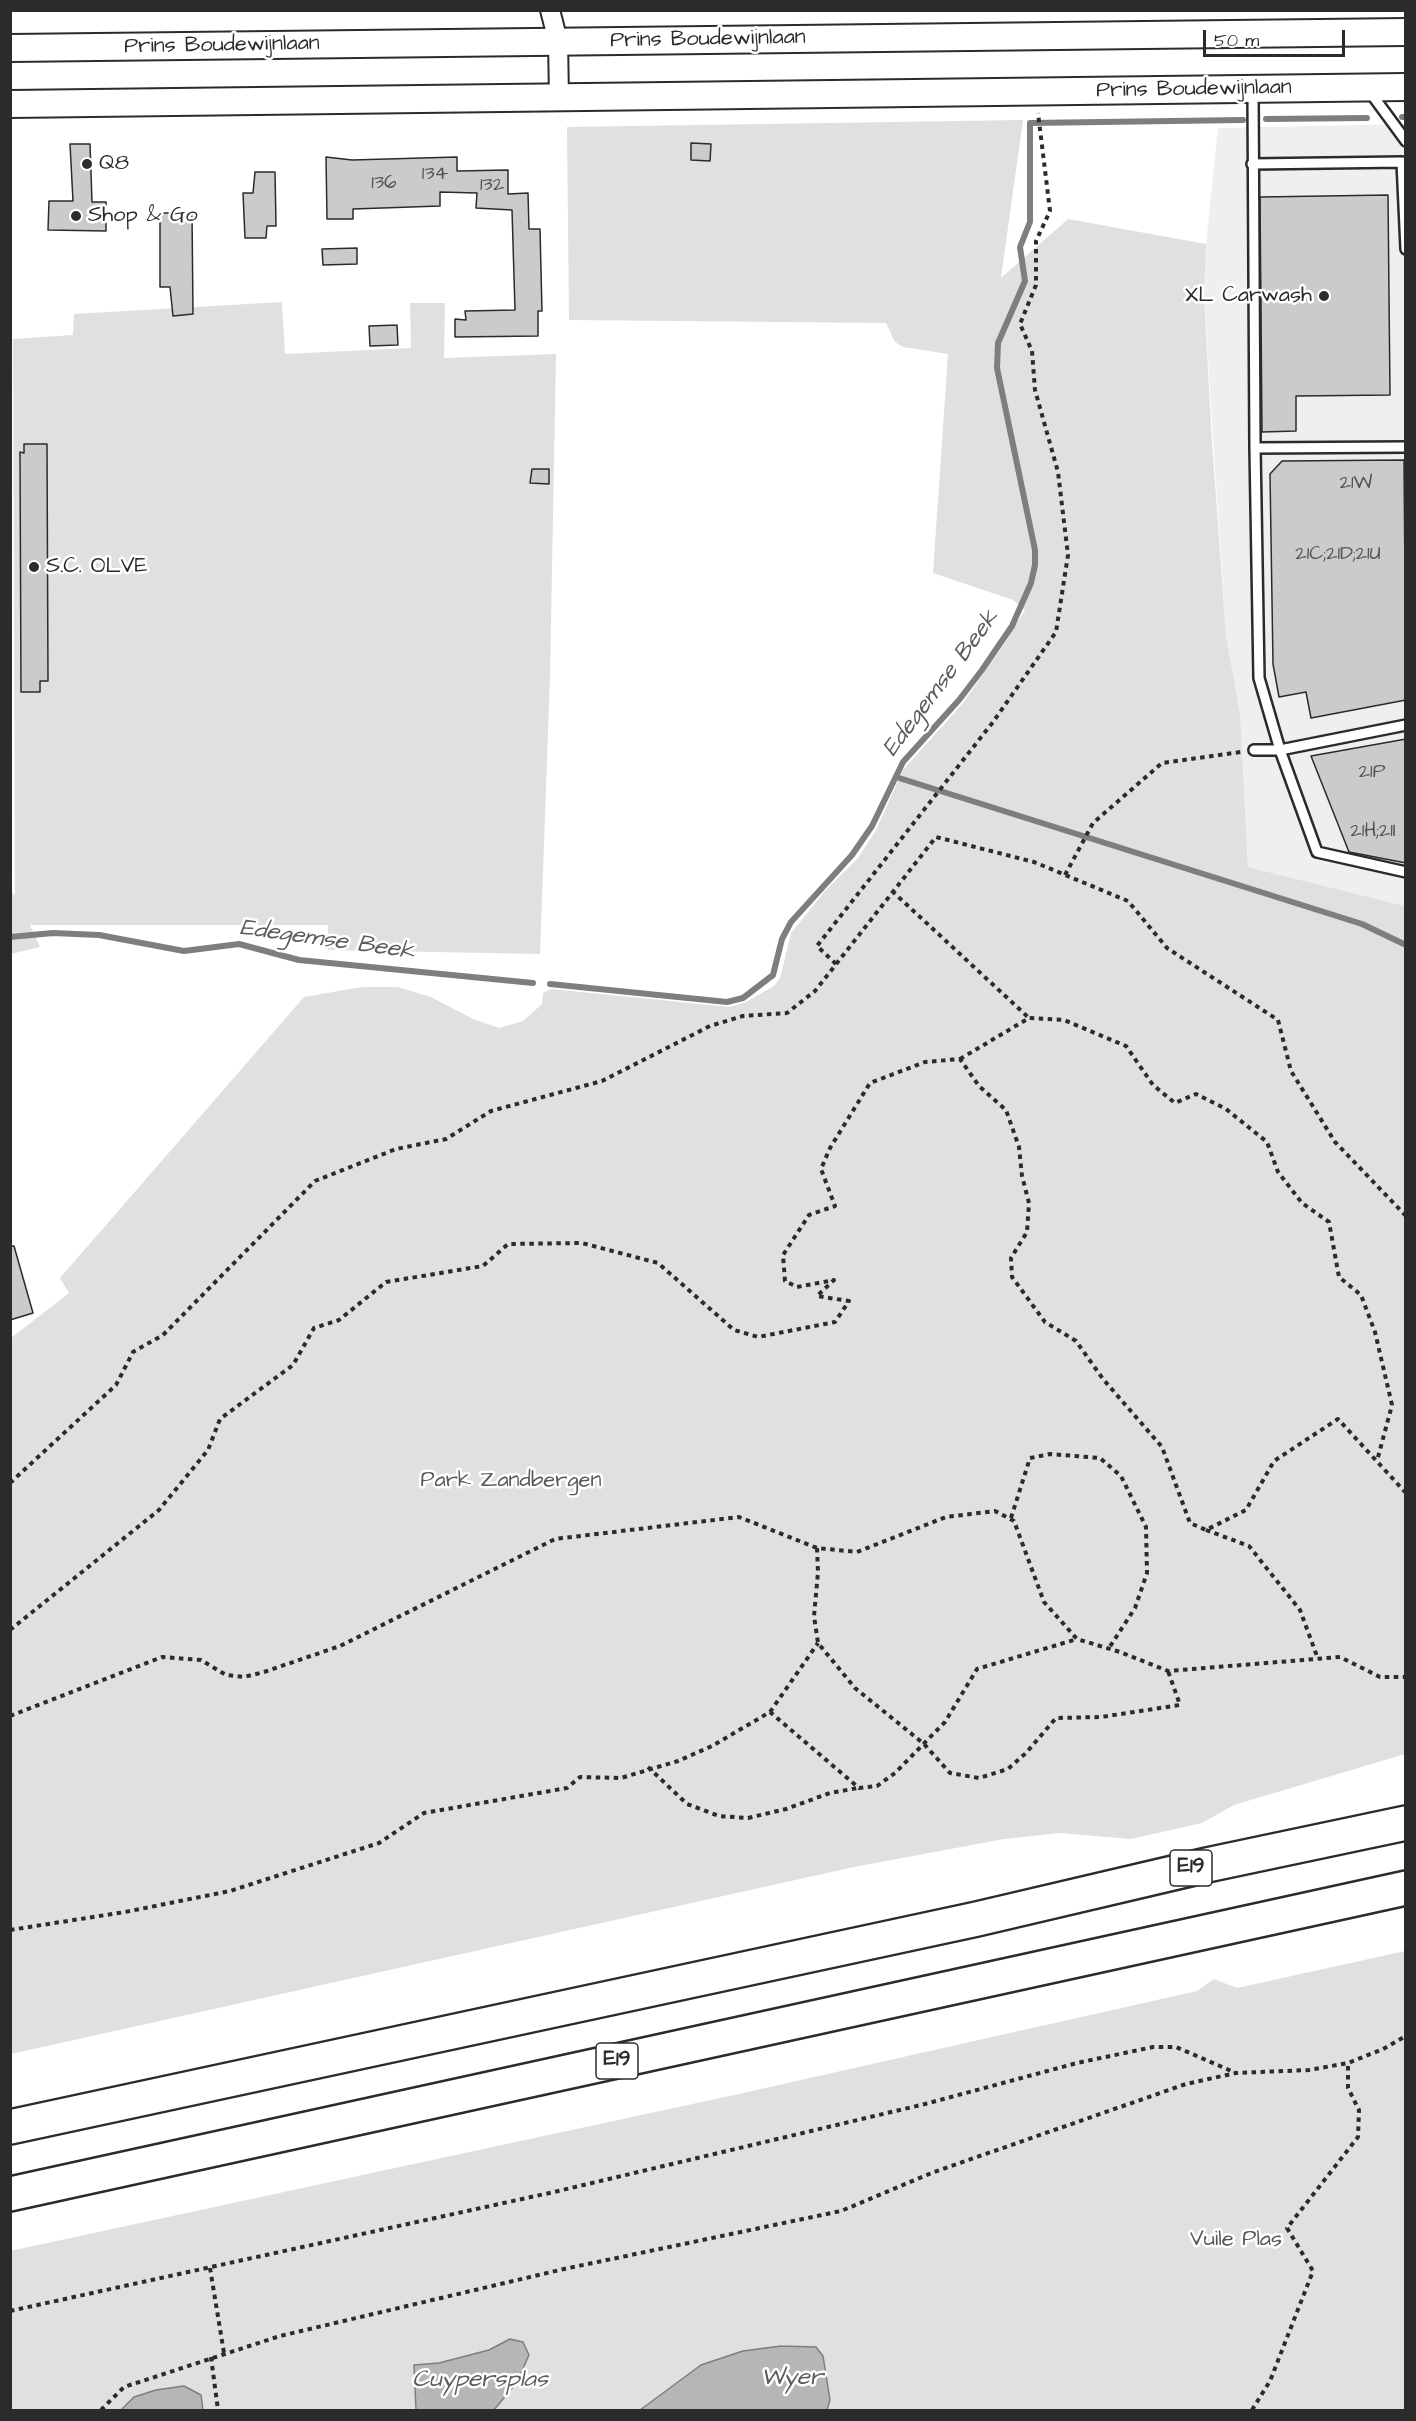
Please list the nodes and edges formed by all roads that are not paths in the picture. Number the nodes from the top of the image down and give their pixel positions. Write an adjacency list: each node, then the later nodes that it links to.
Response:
1 (550, 10): 3 (street)
2 (1406, 32): 3 (main road, Prins Boudewijnlaan)
3 (558, 41): 4 (main road, Prins Boudewijnlaan); 8 (street)
4 (10, 48)
5 (1406, 87): 6 (main road, Prins Boudewijnlaan)
6 (1366, 88): 7 (main road, Prins Boudewijnlaan); 10 (lane)
7 (1253, 90): 8 (main road, Prins Boudewijnlaan); 11 (lane)
8 (559, 98): 9 (main road, Prins Boudewijnlaan)
9 (10, 104)
10 (1406, 141)
11 (1252, 164): 12 (lane); 14 (lane)
12 (1406, 249)
13 (1406, 447): 14 (lane)
14 (1256, 448): 17 (lane)
15 (1406, 725): 17 (lane)
16 (1254, 750): 17 (lane)
17 (1280, 750): 18 (lane)
18 (1406, 872)
19 (1406, 1823): 21 (highway, E19)
20 (1406, 1888): 22 (highway, E19)
21 (10, 2127)
22 (10, 2194)

